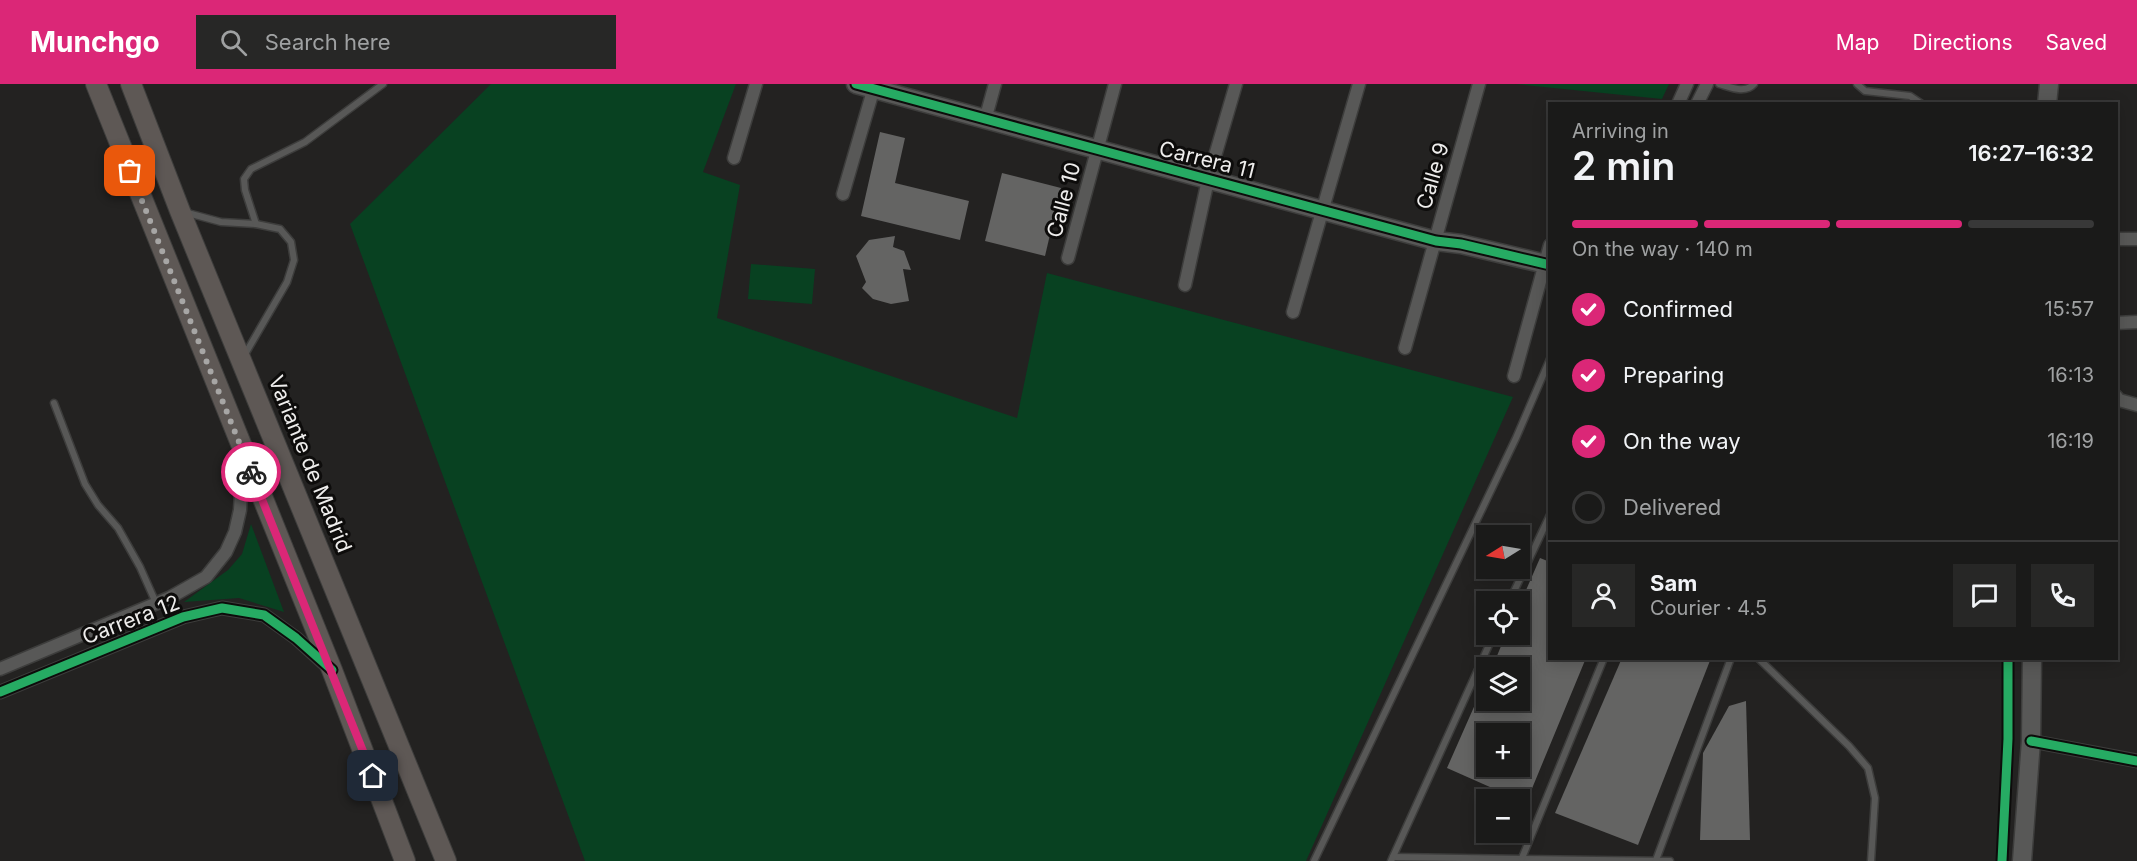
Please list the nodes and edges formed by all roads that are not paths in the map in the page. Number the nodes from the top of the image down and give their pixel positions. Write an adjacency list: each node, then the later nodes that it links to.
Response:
1 (96, 84): 45 (main road)
2 (131, 84): 27 (main road, Variante de Madrid)
3 (383, 84): 28 (lane)
4 (756, 84): 23 (street)
5 (994, 84): 21 (street)
6 (1115, 84): 22 (street, Calle 10)
7 (1236, 84): 24 (street)
8 (1359, 84): 26 (street)
9 (1479, 84): 31 (street, Calle 9)
10 (1687, 84): 17 (street)
11 (1707, 84): 18 (street)
12 (1719, 84): 13 (lane)
13 (1754, 84)
14 (1857, 84): 19 (lane)
15 (2049, 84): 20 (street)
16 (868, 86): 21 (street, Carrera 11); 25 (street)
17 (1679, 102)
18 (1698, 102)
19 (1919, 102)
20 (2047, 102)
21 (985, 120): 22 (street, Carrera 11)
22 (1098, 150): 24 (street, Carrera 11); 32 (street, Calle 10)
23 (734, 158)
24 (1208, 180): 26 (street, Carrera 11); 34 (street)
25 (843, 194)
26 (1322, 210): 31 (street, Carrera 11); 35 (street)
27 (180, 211): 28 (lane); 39 (main road, Variante de Madrid)
28 (256, 224): 39 (lane)
29 (2118, 238): 30 (street)
30 (2137, 239)
31 (1436, 241): 33 (street, Carrera 11); 38 (street, Calle 9)
32 (1068, 258)
33 (1547, 264): 41 (street)
34 (1185, 285)
35 (1293, 312)
36 (2137, 322): 37 (street)
37 (2118, 323)
38 (1405, 348)
39 (242, 359): 63 (main road, Variante de Madrid)
40 (1548, 364): 64 (lane)
41 (1514, 376)
42 (2118, 399): 44 (street)
43 (54, 403): 48 (lane)
44 (2137, 405)
45 (243, 452): 48 (street, Carrera 12); 55 (main road)
46 (1548, 519): 47 (lane)
47 (1514, 591)
48 (156, 604): 54 (street, Carrera 12)
49 (1489, 645): 60 (lane)
50 (1603, 660): 59 (lane)
51 (1730, 660): 61 (lane)
52 (1760, 660): 66 (lane)
53 (2032, 660): 57 (street)
54 (0, 669)
55 (332, 670): 56 (street, Carrera 12); 62 (main road)
56 (0, 692)
57 (2031, 741): 58 (street); 67 (street)
58 (2137, 761)
59 (1522, 858): 60 (lane); 61 (lane)
60 (1392, 859)
61 (1656, 860): 65 (lane)
62 (405, 861)
63 (446, 861)
64 (1314, 861)
65 (1670, 861)
66 (1871, 861)
67 (2022, 861)

